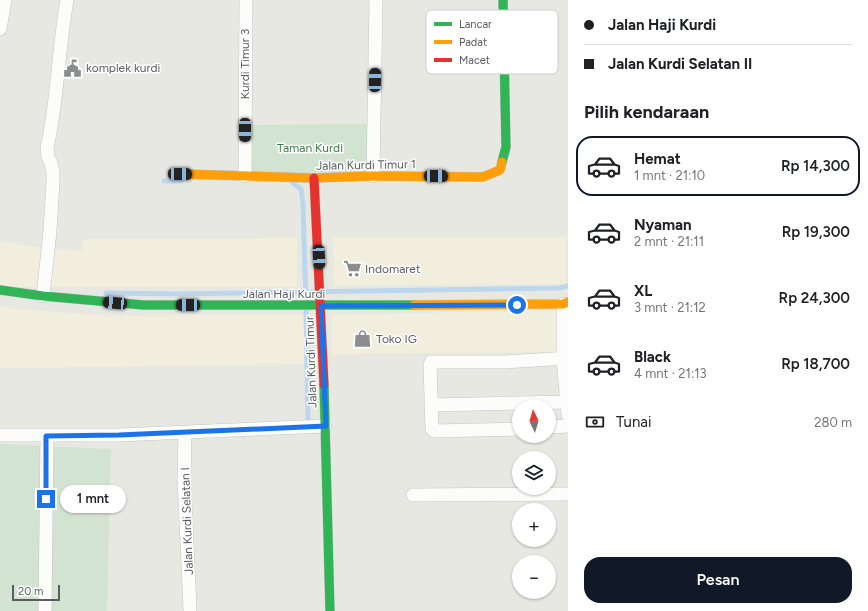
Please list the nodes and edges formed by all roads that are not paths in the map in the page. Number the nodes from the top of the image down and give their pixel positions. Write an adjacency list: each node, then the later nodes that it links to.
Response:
1 (5, 0): 7 (street)
2 (67, 0): 14 (street)
3 (246, 0): 10 (street, Kurdi Timur 3)
4 (376, 0): 11 (street)
5 (503, 0): 6 (street, Jalan Kurdi Timur 1)
6 (503, 10)
7 (0, 29)
8 (504, 74): 11 (street, Jalan Kurdi Timur 1)
9 (180, 174): 10 (street, Jalan Kurdi Timur 1)
10 (245, 176): 12 (street, Jalan Kurdi Timur 1)
11 (372, 176): 12 (street, Jalan Kurdi Timur 1)
12 (314, 178): 16 (street, Jalan Kurdi Timur)
13 (0, 290): 14 (street, Jalan Haji Kurdi)
14 (43, 293): 16 (street, Jalan Haji Kurdi)
15 (565, 303): 16 (street, Jalan Haji Kurdi); 17 (street)
16 (321, 306): 21 (street, Jalan Kurdi Timur)
17 (565, 359): 18 (street); 19 (street)
18 (566, 402): 19 (street); 20 (street)
19 (431, 405): 24 (street)
20 (568, 415)
21 (326, 426): 25 (street); 32 (street, Jalan Kurdi Timur)
22 (568, 426): 23 (street)
23 (556, 427)
24 (512, 429)
25 (185, 433): 27 (street); 30 (street, Jalan Kurdi Selatan I)
26 (0, 435): 27 (street)
27 (46, 436): 31 (street)
28 (568, 494): 29 (street)
29 (413, 495)
30 (190, 609)
31 (45, 611)
32 (330, 611)

